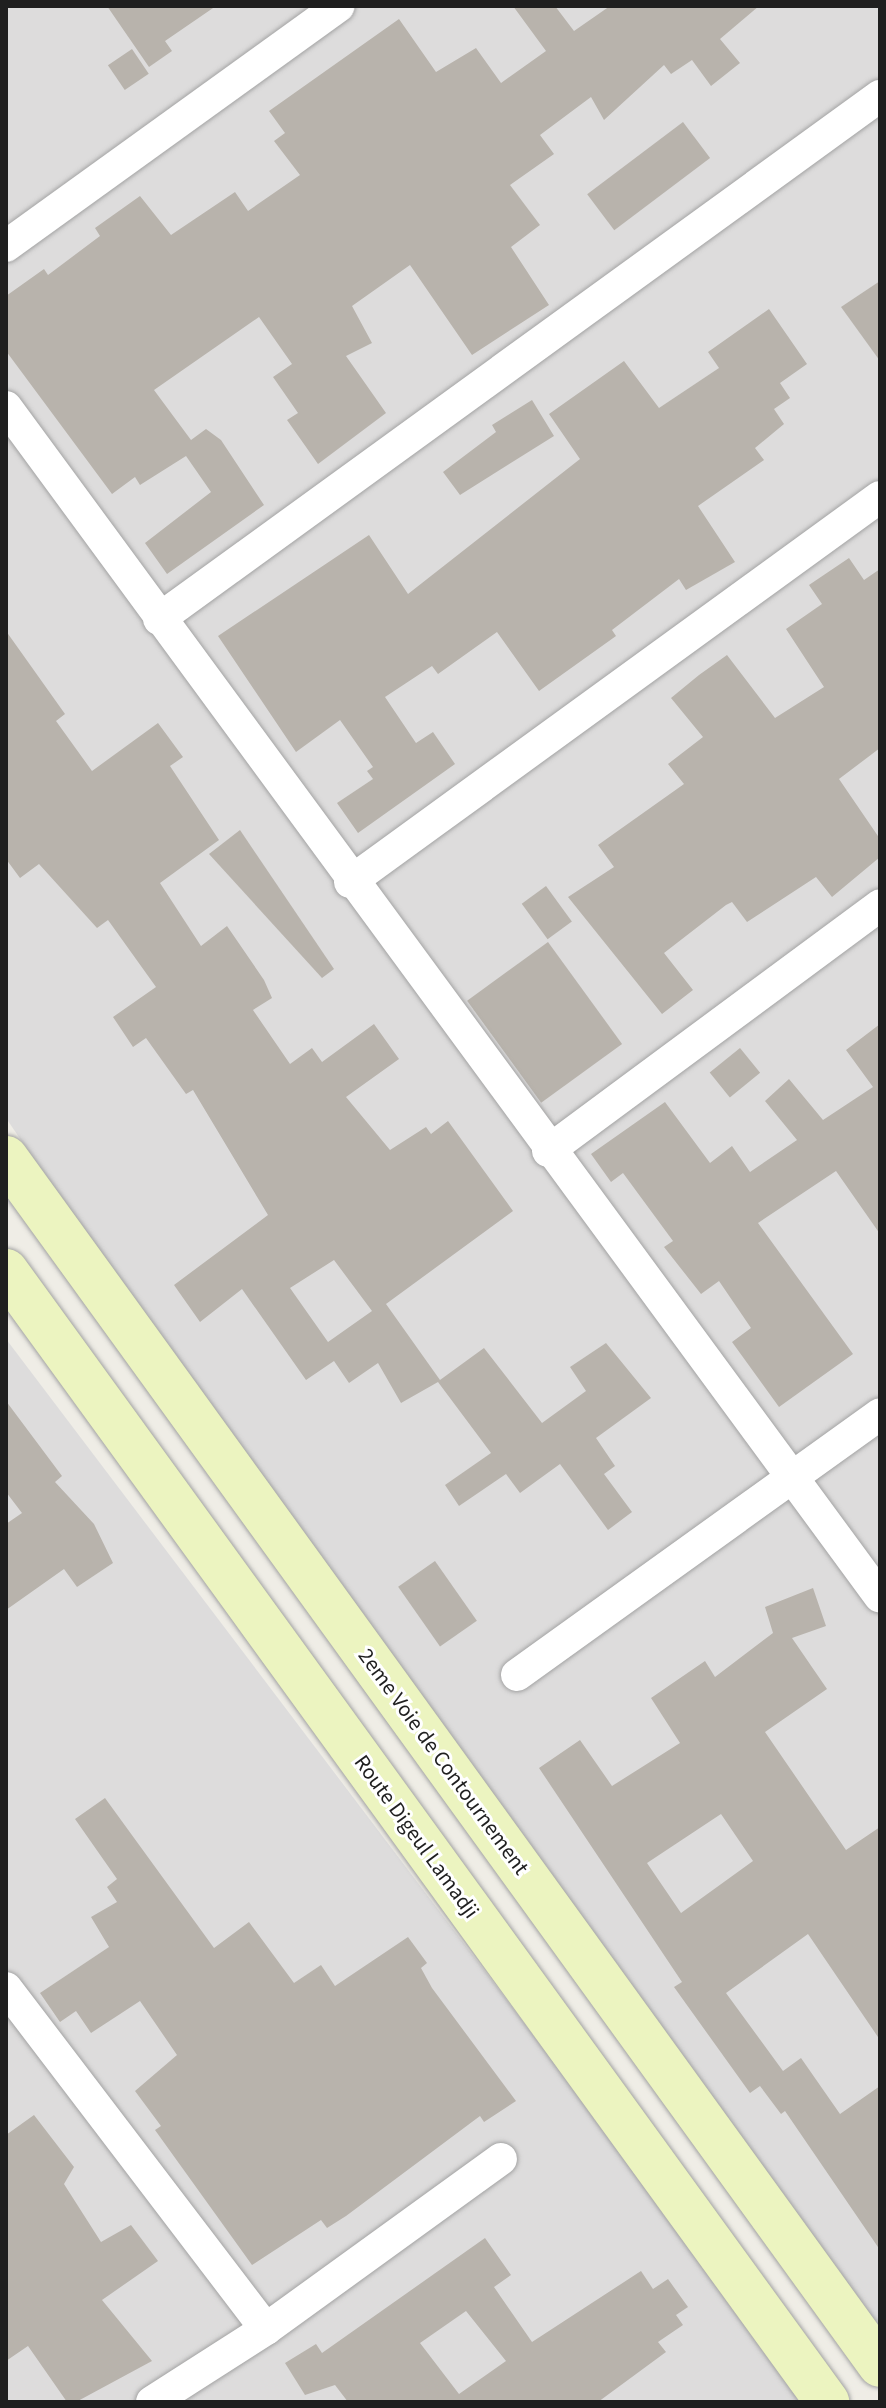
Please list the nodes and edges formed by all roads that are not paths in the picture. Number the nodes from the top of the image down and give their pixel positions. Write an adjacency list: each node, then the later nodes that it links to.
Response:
1 (339, 6): 3 (street)
2 (880, 96): 6 (street)
3 (6, 246)
4 (6, 407): 6 (street)
5 (880, 497): 7 (street)
6 (159, 619): 7 (street)
7 (350, 882): 9 (street)
8 (880, 905): 9 (street)
9 (548, 1151): 13 (street)
10 (6, 1158): 19 (main road, 2eme Voie de Contournement)
11 (6, 1271): 21 (main road, Route Digeul Lamadji)
12 (880, 1414): 13 (street)
13 (789, 1479): 14 (street); 15 (street)
14 (880, 1597)
15 (517, 1675)
16 (6, 1988): 18 (street)
17 (501, 2159): 18 (street)
18 (266, 2329): 20 (street)
19 (880, 2365)
20 (152, 2402)
21 (827, 2402)

